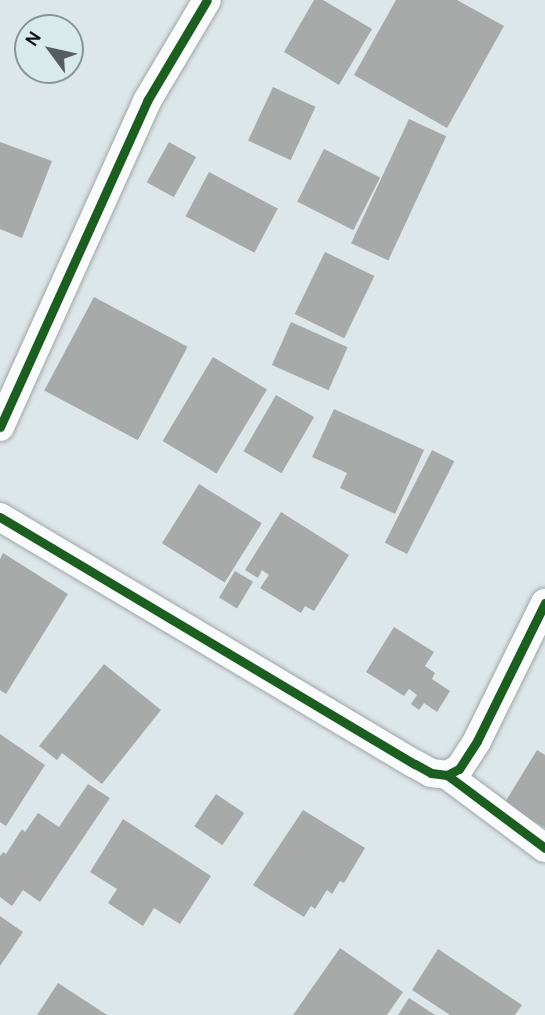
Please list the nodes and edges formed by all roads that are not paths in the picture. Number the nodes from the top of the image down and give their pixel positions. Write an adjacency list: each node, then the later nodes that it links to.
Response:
1 (207, 0): 2 (street)
2 (0, 427)
3 (0, 517): 5 (street)
4 (545, 603): 5 (street)
5 (447, 775): 6 (street)
6 (545, 848)

